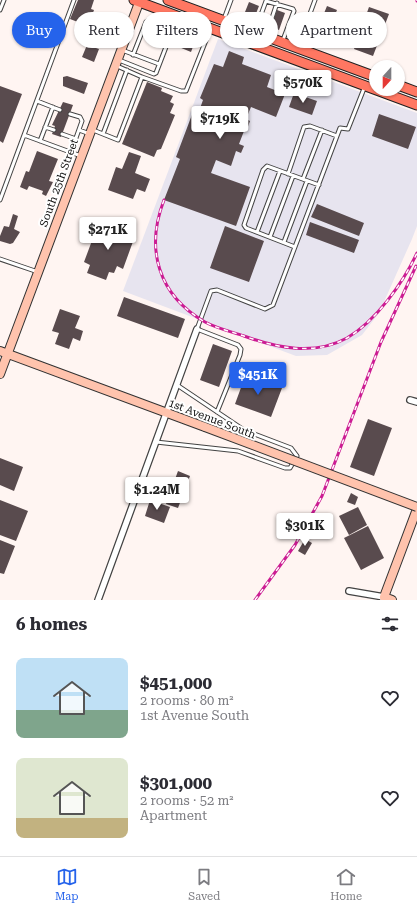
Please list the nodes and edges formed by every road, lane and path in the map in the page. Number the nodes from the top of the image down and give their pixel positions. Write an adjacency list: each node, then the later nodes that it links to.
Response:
1 (4, 0): 8 (lane)
2 (74, 0): 33 (lane)
3 (168, 0): 14 (main road)
4 (231, 0): 10 (lane)
5 (315, 0): 13 (lane)
6 (138, 1): 9 (main road); 23 (main road, South 25th Street)
7 (277, 4): 11 (lane); 12 (lane); 18 (lane)
8 (0, 10)
9 (167, 12)
10 (226, 12)
11 (262, 12)
12 (274, 12)
13 (310, 12)
14 (220, 20)
15 (212, 29): 30 (main road)
16 (142, 32): 24 (lane)
17 (278, 40): 18 (main road)
18 (282, 42): 19 (main road)
19 (286, 44)
20 (165, 48): 26 (lane)
21 (202, 48): 29 (lane)
22 (297, 48): 28 (main road)
23 (121, 50): 24 (lane); 25 (main road, South 25th Street)
24 (133, 55): 26 (lane)
25 (116, 63): 26 (lane); 27 (lane); 42 (main road, South 25th Street)
26 (159, 64)
27 (126, 70): 29 (lane); 44 (lane)
28 (369, 74)
29 (142, 77): 44 (lane)
30 (365, 86): 34 (main road); 46 (lane)
31 (405, 88): 32 (main road)
32 (417, 92)
33 (37, 101): 35 (lane); 45 (lane)
34 (417, 105)
35 (53, 107): 36 (lane); 38 (lane)
36 (60, 110)
37 (70, 114): 40 (lane)
38 (45, 127): 39 (lane); 48 (lane)
39 (54, 130)
40 (79, 130): 42 (lane); 47 (lane)
41 (322, 130): 46 (lane); 52 (lane); 54 (lane)
42 (90, 132): 44 (lane); 50 (main road, South 25th Street)
43 (62, 134): 47 (lane)
44 (103, 134)
45 (24, 135): 48 (lane); 56 (lane)
46 (337, 136): 55 (lane)
47 (76, 139): 49 (lane)
48 (40, 141): 49 (lane)
49 (71, 152): 50 (lane)
50 (81, 156): 62 (main road, South 25th Street)
51 (280, 171): 52 (lane); 57 (lane); 57 (lane)
52 (288, 174): 53 (lane)
53 (293, 176): 54 (lane); 58 (lane)
54 (305, 180): 55 (lane); 59 (lane)
55 (319, 185): 60 (lane)
56 (0, 200)
57 (257, 232): 58 (lane)
58 (270, 237): 59 (lane)
59 (284, 242): 60 (lane)
60 (295, 247): 63 (lane)
61 (0, 259): 62 (lane)
62 (38, 272): 64 (main road, South 25th Street)
63 (197, 330): 66 (street); 69 (lane)
64 (4, 352): 65 (main road, South 25th Street); 70 (main road, 1st Avenue South)
65 (0, 374)
66 (177, 384): 69 (lane); 70 (street)
67 (410, 400): 68 (street)
68 (417, 402)
69 (217, 412): 71 (lane)
70 (166, 413): 71 (street); 72 (main road, 1st Avenue South, bridge)
71 (156, 442): 75 (street)
72 (417, 508): 74 (main road)
73 (348, 591): 74 (street)
74 (386, 599)
75 (98, 600)

